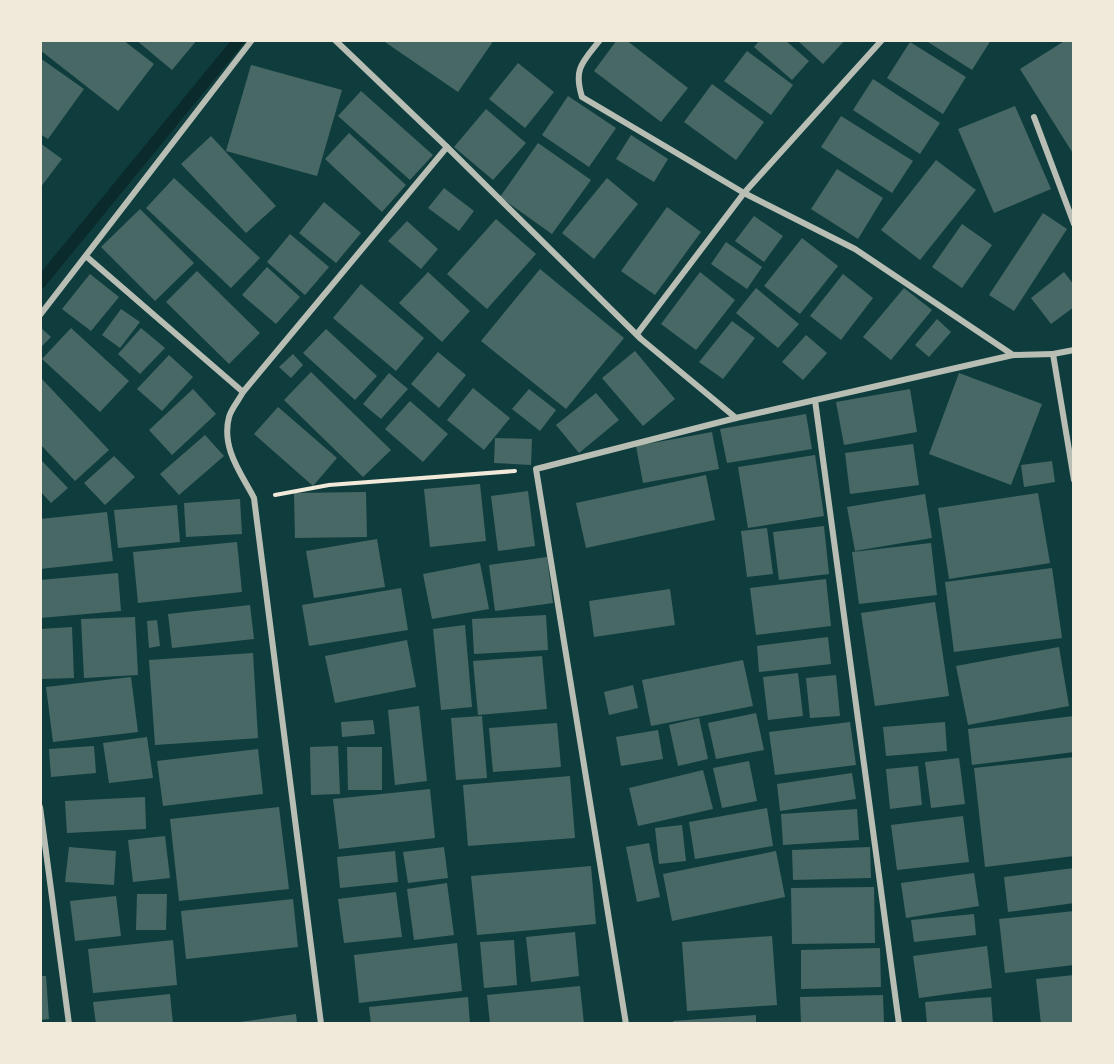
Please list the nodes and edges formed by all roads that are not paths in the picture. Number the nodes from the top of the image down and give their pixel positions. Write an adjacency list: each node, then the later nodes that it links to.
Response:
1 (239, 40): 6 (street)
2 (252, 40): 6 (street)
3 (334, 40): 8 (street)
4 (600, 40): 9 (street)
5 (882, 40): 9 (street)
6 (247, 47): 11 (street)
7 (1034, 117): 10 (street)
8 (447, 147): 15 (street); 19 (street)
9 (744, 194): 15 (street); 18 (street)
10 (1074, 224)
11 (87, 257): 13 (street); 19 (street)
12 (40, 302): 13 (street)
13 (48, 307): 14 (street)
14 (40, 315)
15 (637, 334): 21 (street)
16 (1074, 350): 17 (street)
17 (1053, 354): 18 (street); 22 (street)
18 (1013, 355): 20 (street)
19 (243, 392): 25 (street)
20 (815, 400): 21 (street); 27 (street)
21 (736, 418): 26 (street)
22 (1074, 480)
23 (40, 807): 24 (street)
24 (69, 1023)
25 (321, 1023)
26 (627, 1023)
27 (899, 1023)

